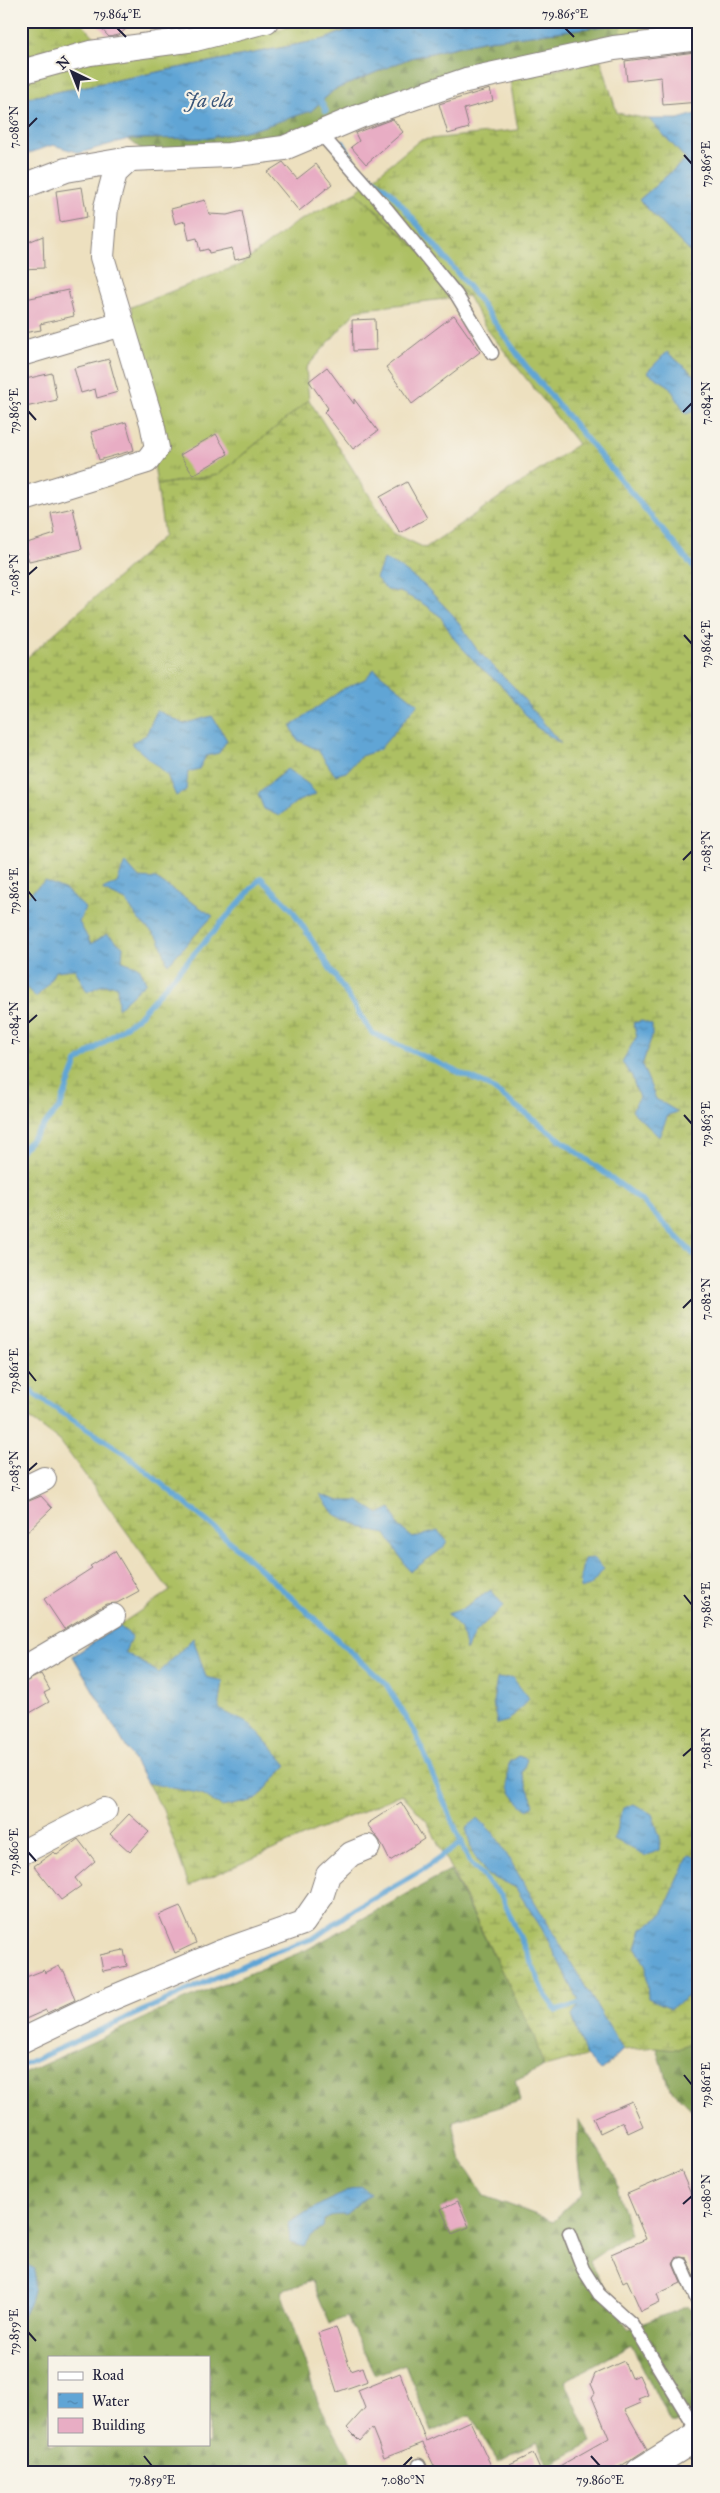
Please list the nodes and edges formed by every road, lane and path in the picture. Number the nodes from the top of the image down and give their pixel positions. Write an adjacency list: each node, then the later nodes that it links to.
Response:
1 (266, 21): 3 (street)
2 (699, 38): 4 (street)
3 (21, 72)
4 (320, 132): 5 (street); 9 (lane)
5 (130, 159): 6 (street); 7 (street)
6 (21, 187)
7 (122, 324): 8 (street); 10 (street)
8 (21, 354)
9 (492, 354)
10 (21, 500)
11 (44, 1479): 12 (street)
12 (21, 1490)
13 (113, 1616): 14 (street)
14 (21, 1670)
15 (105, 1810): 17 (street)
16 (368, 1847): 18 (street)
17 (21, 1853)
18 (21, 2041)
19 (569, 2234): 22 (lane)
20 (681, 2264): 21 (lane)
21 (699, 2305)
22 (699, 2434): 23 (main road)
23 (658, 2468)

